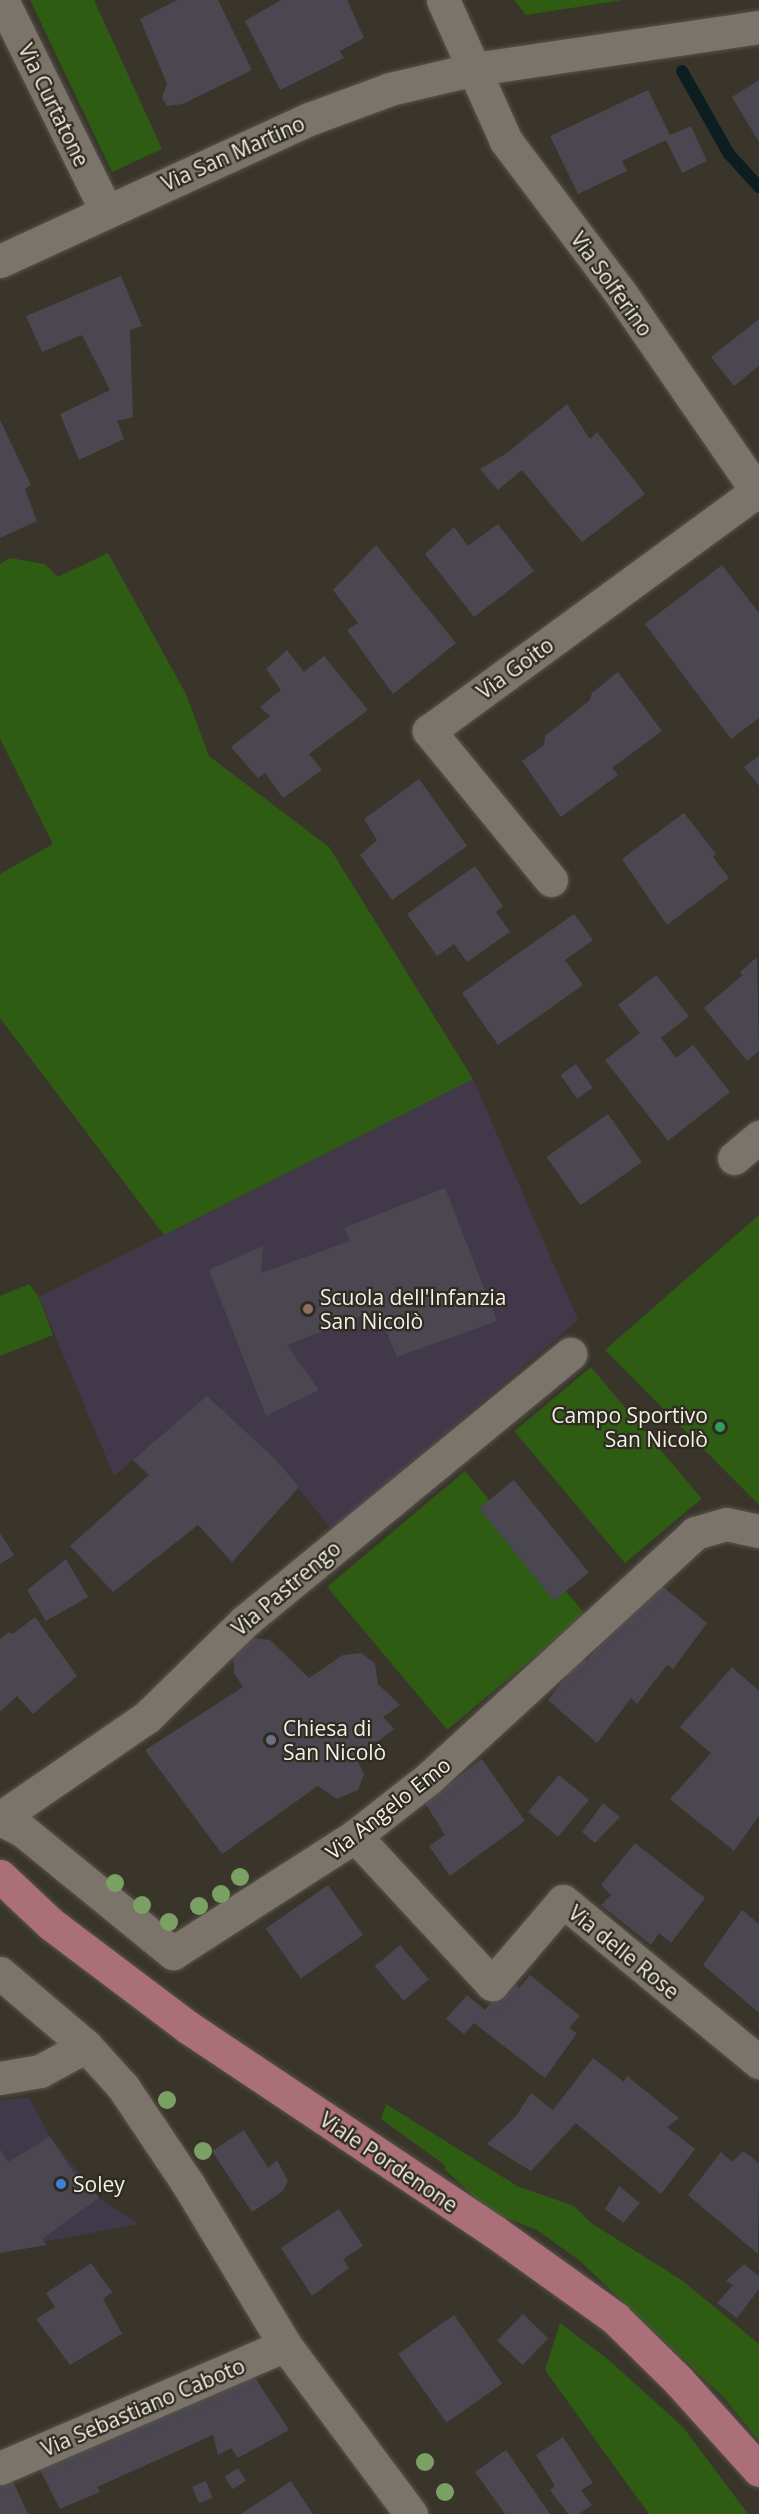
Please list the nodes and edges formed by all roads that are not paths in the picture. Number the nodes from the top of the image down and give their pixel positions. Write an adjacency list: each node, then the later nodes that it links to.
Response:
1 (2, 0): 5 (street, Via Curtatone)
2 (444, 0): 4 (street)
3 (759, 27): 4 (street, Via San Martino)
4 (475, 69): 5 (street, Via San Martino); 7 (street, Via Solferino)
5 (106, 210): 6 (street, Via San Martino)
6 (0, 261)
7 (758, 492): 8 (street, Via Goito)
8 (551, 880)
9 (759, 1137): 10 (street)
10 (734, 1158)
11 (570, 1354): 13 (street, Via Pastrengo)
12 (759, 1531): 14 (street, Via Angelo Emo)
13 (0, 1818): 14 (street, Via Angelo Emo)
14 (355, 1836): 18 (street, Via delle Rose)
15 (0, 1876): 22 (main road, Viale Pordenone)
16 (0, 1973): 17 (street)
17 (86, 2046): 19 (street); 20 (street)
18 (759, 2062)
19 (0, 2078)
20 (285, 2345): 21 (street, Via Sebastiano Caboto); 23 (street)
21 (0, 2468)
22 (759, 2470)
23 (411, 2514)

